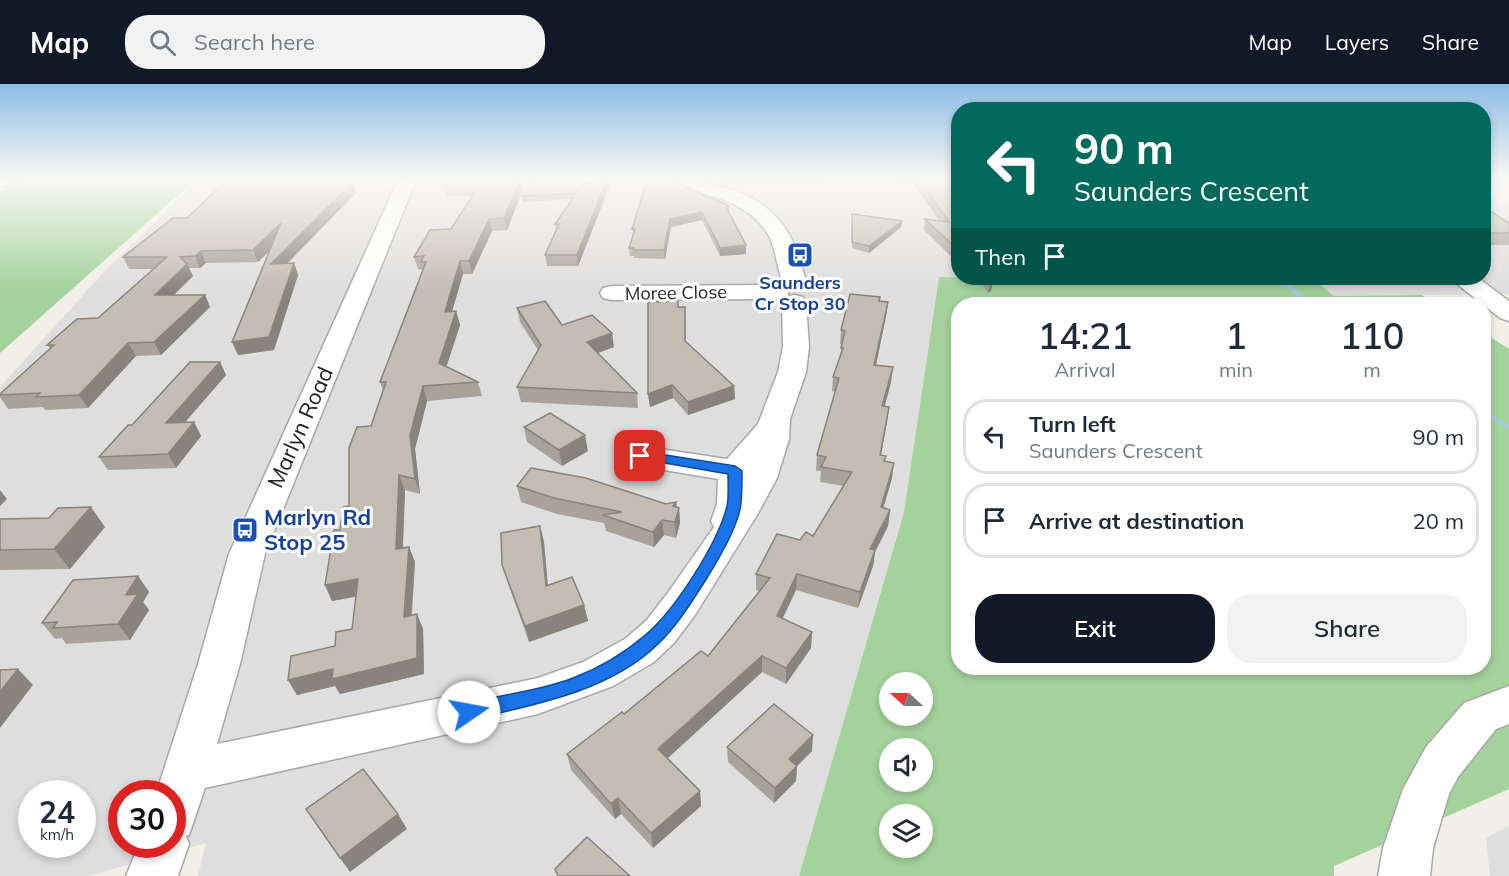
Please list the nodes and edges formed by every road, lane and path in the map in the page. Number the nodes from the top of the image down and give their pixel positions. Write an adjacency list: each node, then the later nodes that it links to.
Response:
1 (391, 217): 12 (street, Marlyn Road)
2 (764, 217): 5 (street)
3 (1473, 285): 6 (street)
4 (612, 293): 5 (street, Moree Close)
5 (788, 293): 10 (street)
6 (1488, 297)
7 (1491, 299): 8 (street)
8 (1509, 313)
9 (640, 456): 10 (street)
10 (748, 472): 12 (street)
11 (1509, 705): 14 (street)
12 (189, 769): 13 (street, Marlyn Road)
13 (185, 780)
14 (1404, 876)

